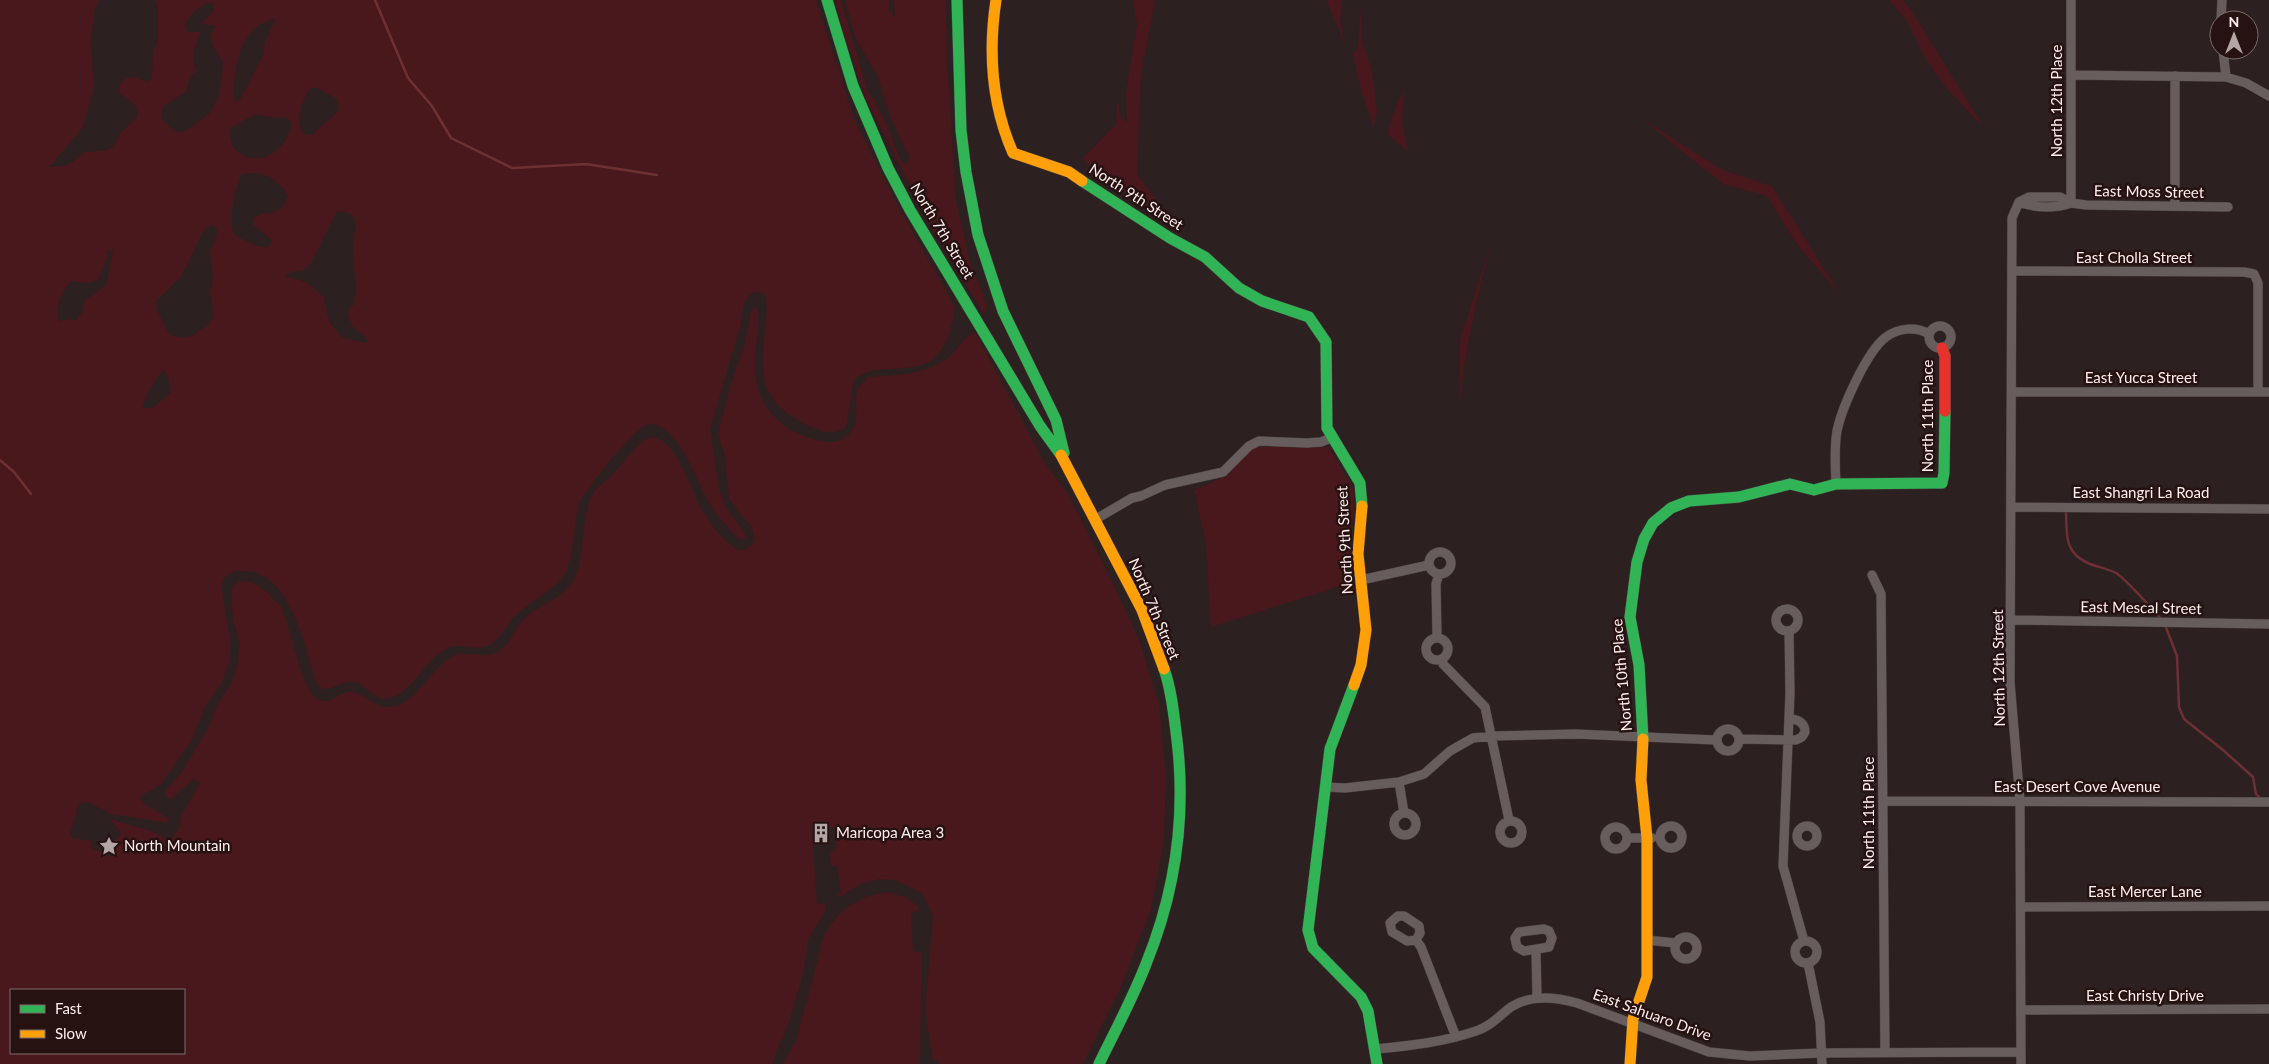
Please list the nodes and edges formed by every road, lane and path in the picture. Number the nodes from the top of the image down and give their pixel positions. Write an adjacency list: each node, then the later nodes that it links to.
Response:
1 (827, 0): 21 (street, North 7th Street)
2 (957, 0): 21 (street, North 7th Street)
3 (996, 0): 20 (street, North 9th Street)
4 (2071, 0): 6 (street, North 12th Place)
5 (2224, 60): 8 (street)
6 (2072, 75): 7 (street); 11 (street, North 12th Place)
7 (2175, 76): 8 (street); 12 (street)
8 (2226, 77): 9 (street)
9 (2269, 96)
10 (2019, 202): 11 (street, East Moss Street); 14 (street, North 12th Street)
11 (2071, 203): 12 (street, East Moss Street)
12 (2175, 206): 13 (street, East Moss Street)
13 (2228, 206)
14 (2013, 271): 17 (street, North 12th Street); 18 (street, East Cholla Street)
15 (1929, 334): 16 (street, North 11th Place); 16 (street, North 11th Place); 22 (street)
16 (1942, 348): 22 (street, North 11th Place)
17 (2012, 392): 18 (street, East Yucca Street); 23 (street, North 12th Street)
18 (2258, 392): 19 (street, East Yucca Street)
19 (2269, 392)
20 (1331, 438): 25 (street); 29 (street, North 9th Street)
21 (1065, 461): 25 (street, North 7th Street)
22 (1836, 484): 37 (street, North 10th Place)
23 (2012, 507): 24 (street, East Shangri La Road); 30 (street, North 12th Street)
24 (2269, 509)
25 (1096, 519): 70 (street, North 7th Street)
26 (1429, 565): 27 (street); 27 (street); 29 (street)
27 (1439, 574): 33 (street)
28 (1872, 575): 43 (street, North 11th Place)
29 (1362, 580): 42 (street, North 9th Street)
30 (2012, 620): 31 (street, East Mescal Street); 44 (street, North 12th Street)
31 (2269, 624)
32 (1789, 631): 35 (street)
33 (1437, 638): 34 (street); 34 (street)
34 (1442, 659): 36 (street)
35 (1789, 719): 40 (street); 40 (street)
36 (1493, 736): 37 (street); 41 (street); 47 (street)
37 (1643, 736): 39 (street); 50 (street, North 10th Place)
38 (1739, 739): 39 (street); 39 (street); 40 (street)
39 (1716, 740)
40 (1788, 740): 52 (street)
41 (1399, 782): 42 (street); 46 (street)
42 (1326, 787): 66 (street, North 9th Street)
43 (1884, 801): 44 (street, East Desert Cove Avenue); 67 (street, North 11th Place)
44 (2020, 801): 45 (street, East Desert Cove Avenue); 54 (street, North 12th Street)
45 (2269, 802)
46 (1404, 813)
47 (1509, 820)
48 (1797, 836): 52 (street)
49 (1627, 838): 50 (street)
50 (1646, 838): 51 (street); 56 (street, North 10th Place)
51 (1659, 838)
52 (1783, 838): 57 (street)
53 (2269, 906): 54 (street, East Mercer Lane)
54 (2021, 907): 62 (street, North 12th Street)
55 (1416, 940): 65 (street)
56 (1647, 940): 58 (street); 64 (street, North 10th Place)
57 (1804, 941): 60 (street); 60 (street)
58 (1675, 944)
59 (1536, 950): 61 (street)
60 (1808, 963): 69 (street)
61 (1537, 998): 64 (street, East Sahuaro Drive); 65 (street, East Sahuaro Drive)
62 (2021, 1010): 63 (street, East Christy Drive); 68 (street, North 12th Street)
63 (2269, 1010)
64 (1633, 1024): 69 (street, East Sahuaro Drive); 72 (street, North 10th Place)
65 (1456, 1037): 66 (street, East Sahuaro Drive)
66 (1375, 1050): 71 (street, North 9th Street)
67 (1885, 1052): 68 (street, East Sahuaro Drive); 69 (street, East Sahuaro Drive)
68 (2021, 1052): 74 (street, North 12th Street)
69 (1821, 1053): 73 (street)
70 (1100, 1064)
71 (1377, 1064)
72 (1630, 1064)
73 (1822, 1064)
74 (2021, 1064)

